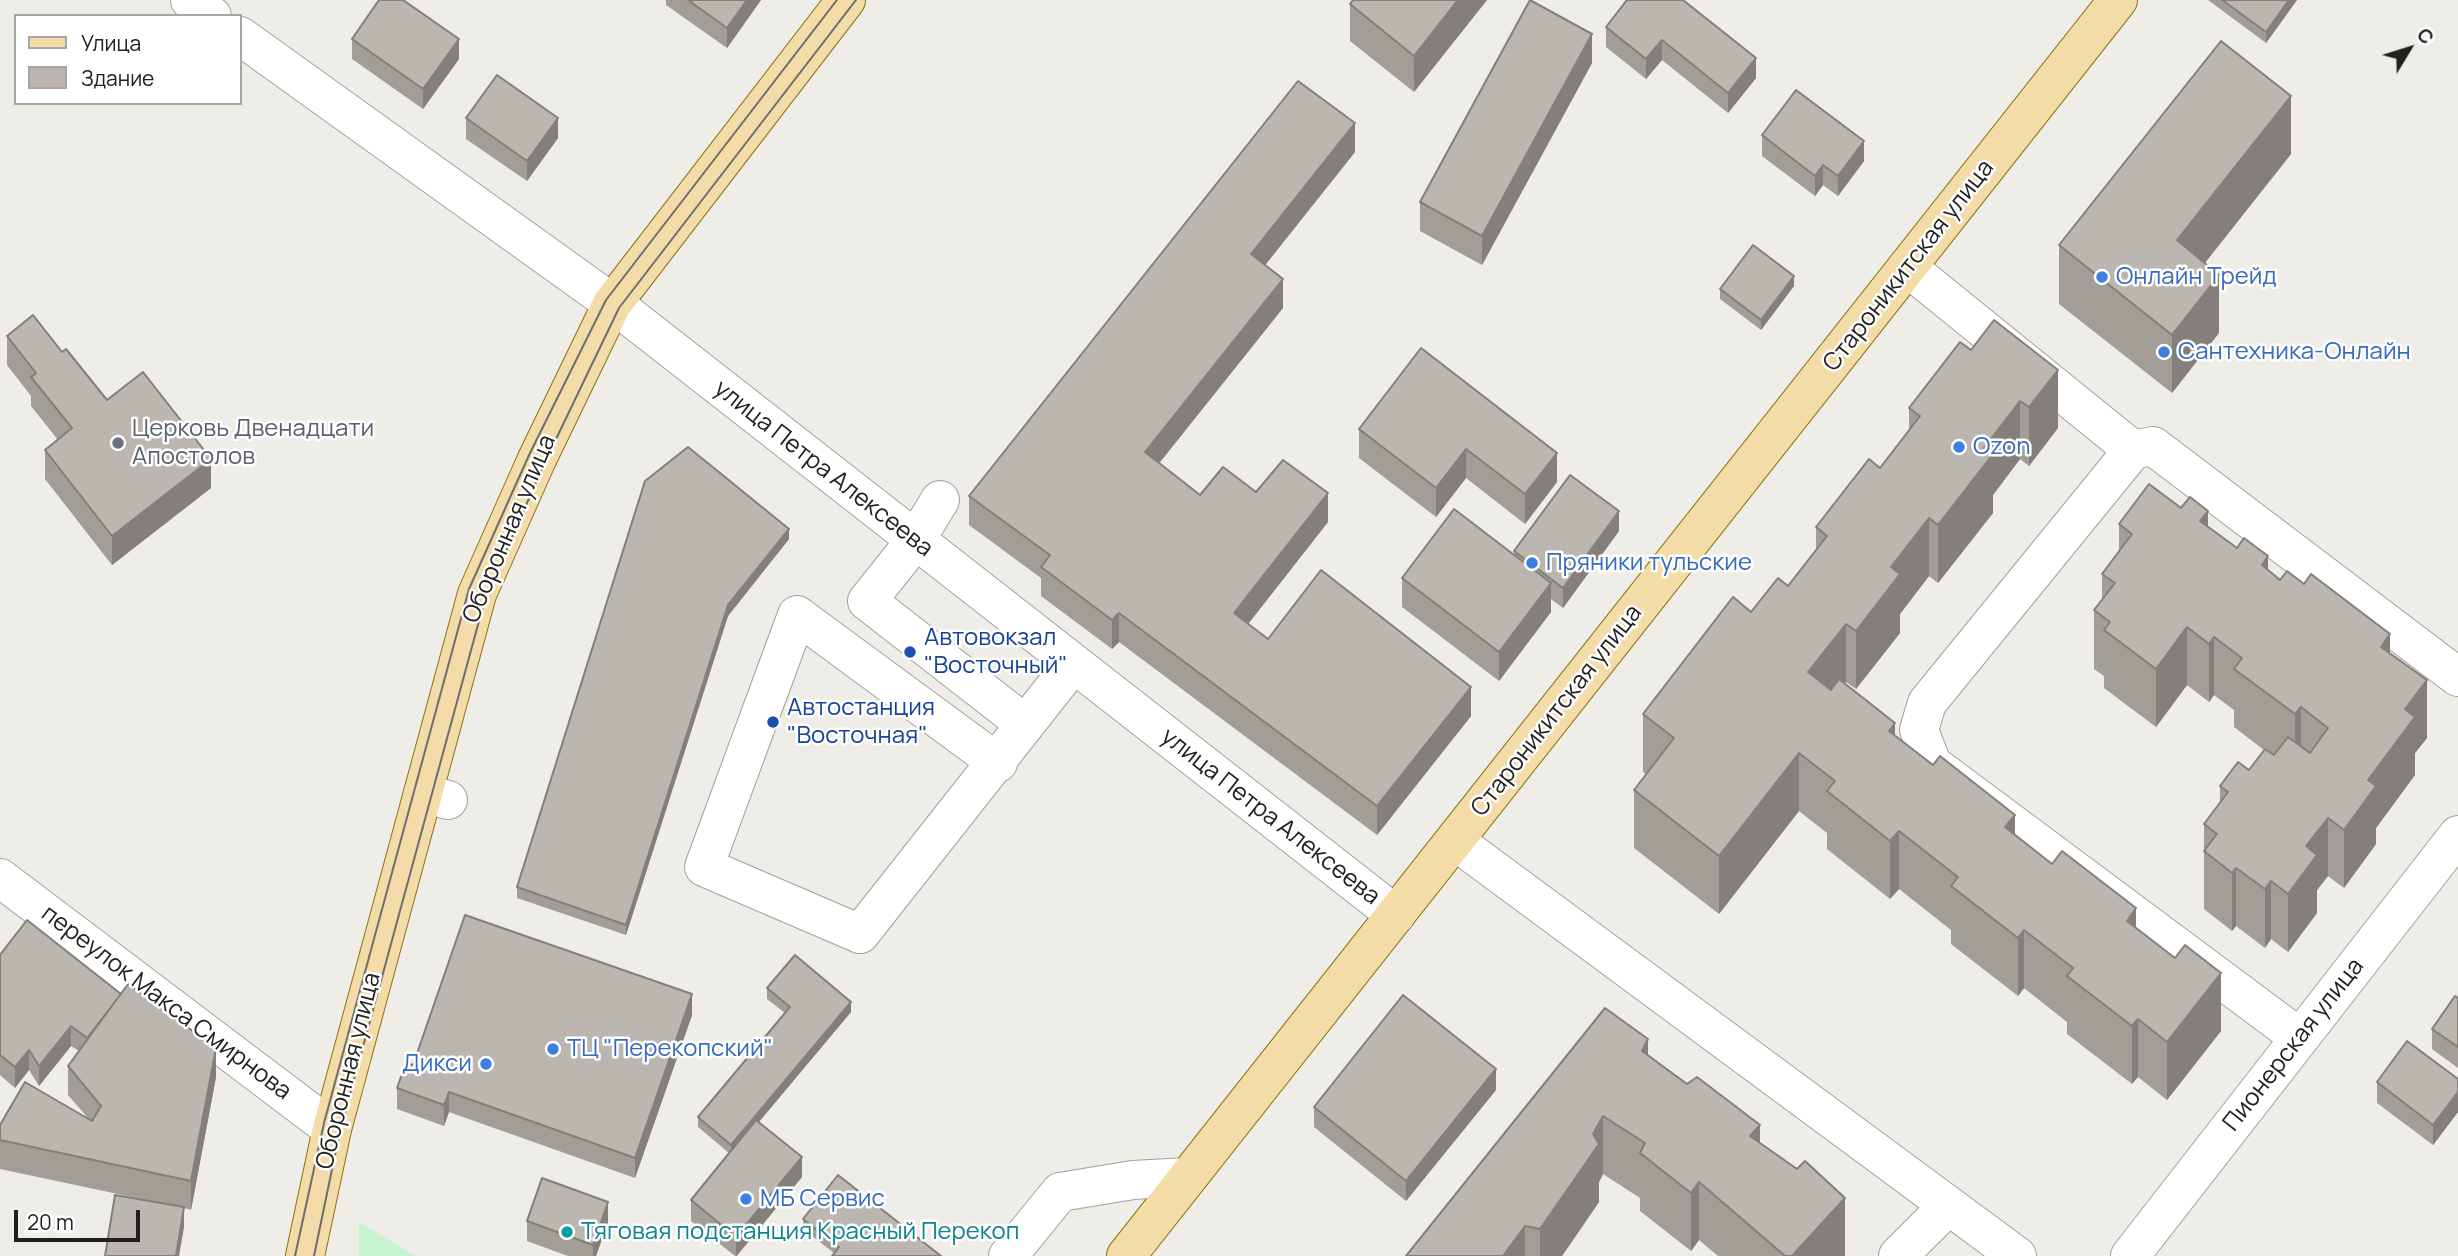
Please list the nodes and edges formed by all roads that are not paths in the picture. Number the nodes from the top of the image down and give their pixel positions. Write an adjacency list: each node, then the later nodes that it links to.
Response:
1 (190, 0): 4 (street)
2 (846, 0): 7 (main road, Оборонная улица)
3 (2118, 0): 6 (main road, Староникитская улица)
4 (209, 14)
5 (242, 37): 7 (street, улица Петра Алексеева)
6 (1908, 267): 8 (street); 16 (main road, Староникитская улица)
7 (612, 304): 10 (street, улица Петра Алексеева); 20 (main road, Оборонная улица)
8 (2133, 450): 12 (street); 19 (street)
9 (940, 500): 10 (street)
10 (915, 541): 11 (street, улица Петра Алексеева); 13 (street)
11 (1073, 664): 13 (street); 18 (street, улица Петра Алексеева)
12 (2458, 677)
13 (1025, 724): 14 (street)
14 (998, 763): 14 (street)
15 (2458, 835): 19 (street, Пионерская улица)
16 (1455, 841): 18 (main road, Староникитская улица); 22 (street)
17 (0, 878): 20 (street, переулок Макса Смирнова)
18 (1396, 915): 21 (main road, Староникитская улица)
19 (2300, 1038): 28 (street, Пионерская улица)
20 (332, 1129): 23 (main road, Оборонная улица)
21 (1188, 1177): 24 (street); 25 (main road, Староникитская улица)
22 (1948, 1206): 26 (street); 27 (street)
23 (305, 1256)
24 (1008, 1256)
25 (1126, 1256)
26 (1898, 1256)
27 (2017, 1256)
28 (2130, 1256)

